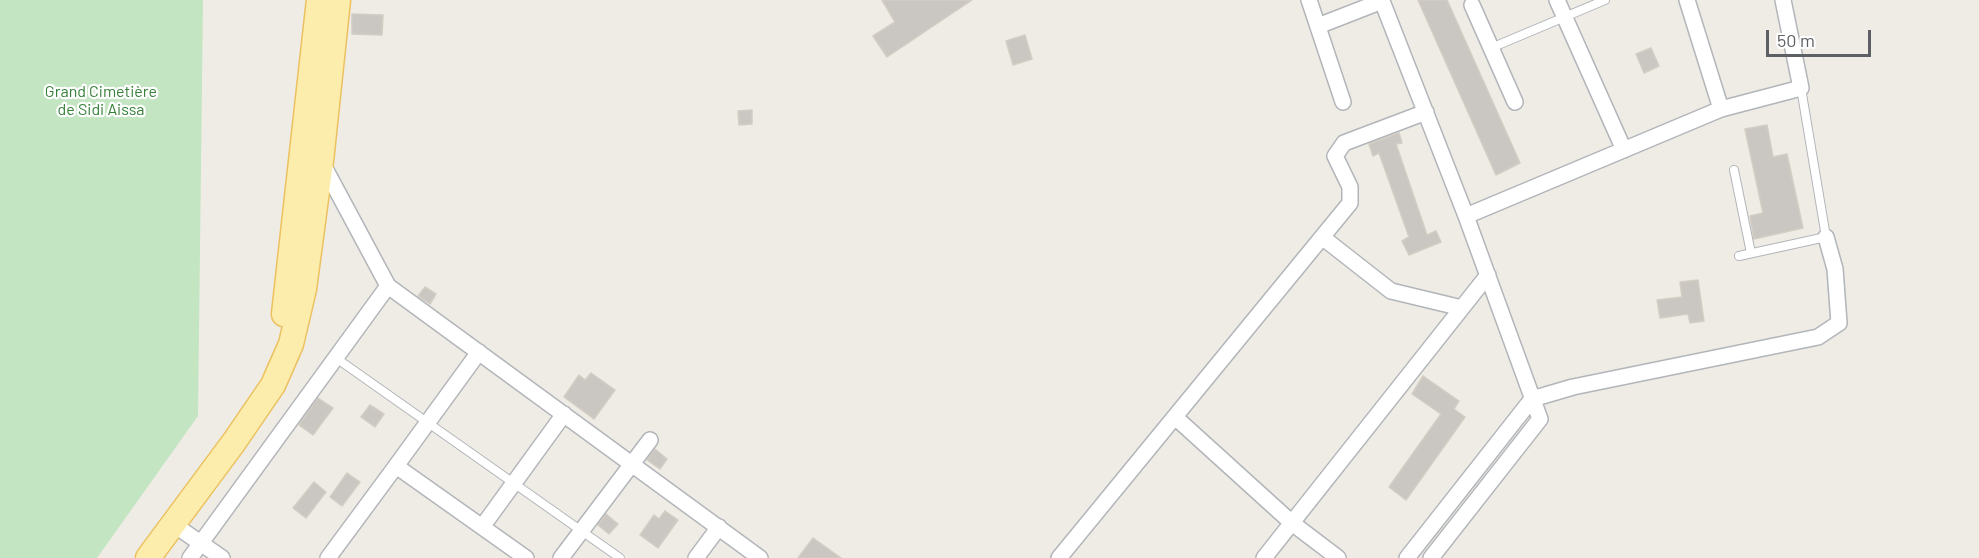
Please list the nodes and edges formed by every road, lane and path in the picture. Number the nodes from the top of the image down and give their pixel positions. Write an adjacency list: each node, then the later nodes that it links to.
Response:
1 (319, 0): 45 (main road)
2 (338, 0): 19 (main road)
3 (1309, 0): 11 (street)
4 (1382, 0): 11 (street); 17 (street)
5 (1557, 0): 10 (street)
6 (1605, 0): 10 (lane)
7 (1687, 0): 16 (street)
8 (1783, 0): 13 (street)
9 (1472, 5): 12 (street)
10 (1564, 17): 12 (lane); 18 (street)
11 (1318, 26): 14 (street)
12 (1491, 48): 15 (street)
13 (1801, 88): 16 (street); 23 (lane)
14 (1343, 102)
15 (1515, 102)
16 (1721, 109): 18 (street)
17 (1426, 112): 21 (street); 22 (street)
18 (1624, 150): 21 (street)
19 (321, 161): 27 (street); 40 (main road)
20 (1734, 170): 24 (lane)
21 (1466, 216): 26 (street)
22 (1322, 237): 28 (street); 33 (street)
23 (1826, 237): 24 (lane); 31 (street)
24 (1752, 253): 25 (lane)
25 (1739, 256)
26 (1488, 275): 28 (street); 31 (street)
27 (388, 286): 29 (street); 30 (street)
28 (1462, 308): 39 (street)
29 (479, 352): 32 (street); 34 (street)
30 (336, 358): 34 (lane); 44 (street)
31 (1532, 399): 58 (street); 59 (street)
32 (564, 414): 36 (street); 38 (street)
33 (1175, 417): 39 (street); 55 (street)
34 (428, 422): 37 (street); 38 (lane)
35 (650, 440): 36 (street)
36 (632, 464): 42 (street); 43 (street)
37 (396, 466): 41 (street); 49 (street)
38 (514, 483): 41 (street); 43 (lane)
39 (1292, 523): 56 (street); 57 (street)
40 (173, 524): 44 (street); 46 (main road)
41 (482, 527): 50 (street)
42 (718, 527): 53 (street); 54 (street)
43 (581, 531): 51 (street); 52 (lane)
44 (200, 543): 47 (street); 48 (street)
45 (137, 558)
46 (148, 558)
47 (190, 558)
48 (222, 558)
49 (328, 558)
50 (526, 558)
51 (561, 558)
52 (620, 558)
53 (696, 558)
54 (760, 558)
55 (1059, 558)
56 (1264, 558)
57 (1338, 558)
58 (1407, 558)
59 (1431, 558)

